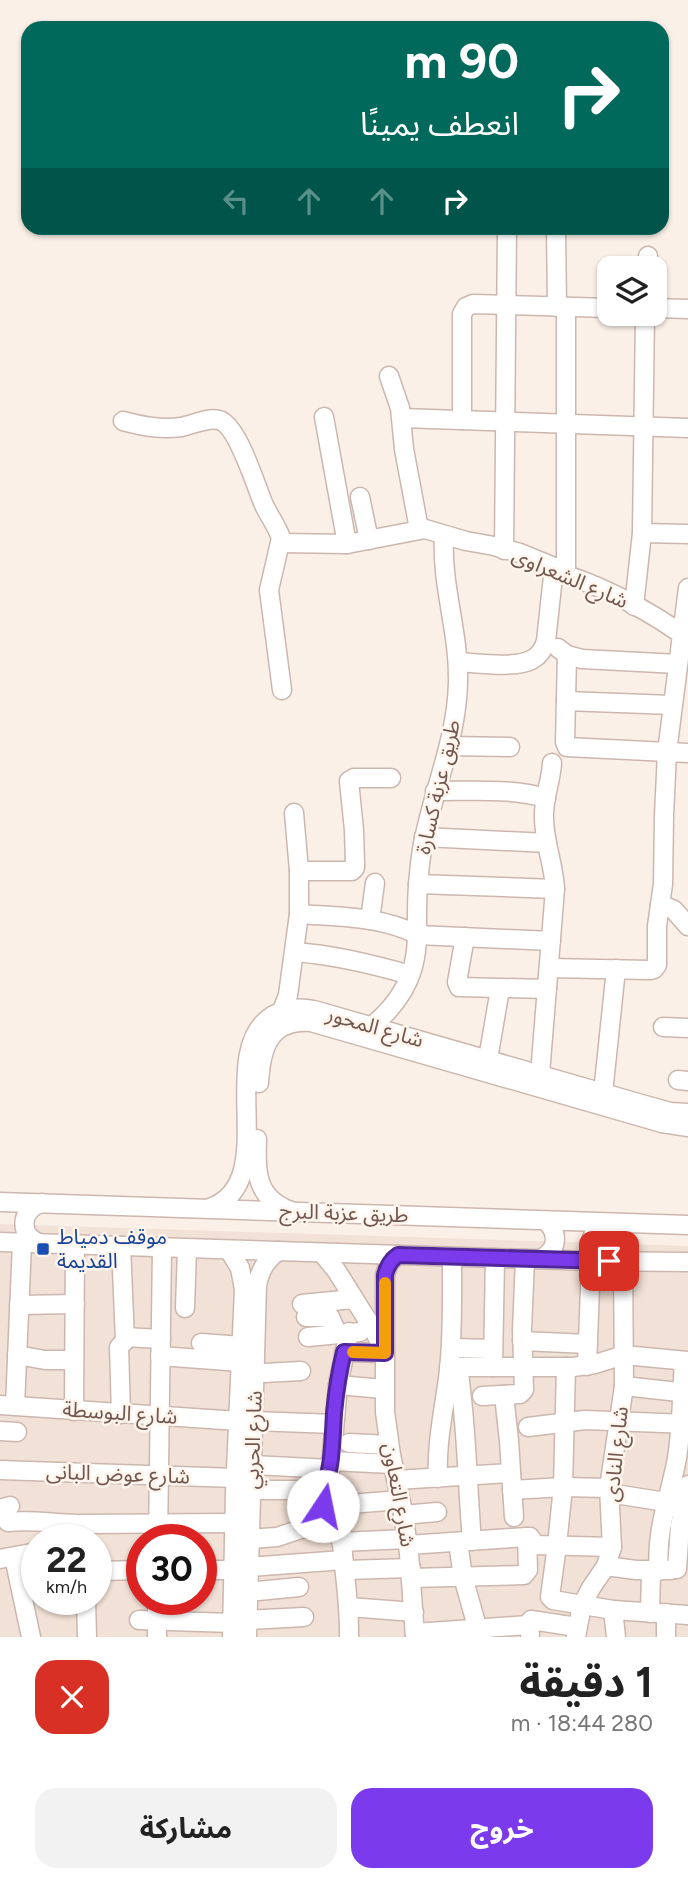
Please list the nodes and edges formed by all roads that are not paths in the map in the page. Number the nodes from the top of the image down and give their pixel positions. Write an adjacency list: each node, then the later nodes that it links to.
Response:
1 (507, 235): 3 (street)
2 (556, 235): 4 (street)
3 (506, 305): 4 (street); 12 (street); 14 (street)
4 (562, 307): 5 (street); 15 (street)
5 (597, 308)
6 (667, 308): 7 (street)
7 (688, 309)
8 (645, 326): 16 (street)
9 (389, 376): 11 (street)
10 (324, 417): 25 (street)
11 (402, 418): 12 (street); 19 (street)
12 (462, 420): 14 (street)
13 (123, 421): 24 (street)
14 (505, 421): 15 (street); 26 (street)
15 (566, 424): 16 (street); 27 (street)
16 (642, 426): 17 (street); 20 (street)
17 (688, 428)
18 (360, 497): 23 (street)
19 (419, 529): 22 (street, شارع الشعراوى); 23 (street)
20 (642, 533): 21 (street); 29 (street)
21 (688, 534)
22 (444, 535): 26 (street, شارع الشعراوى); 33 (street, طريق عزبة كسارة)
23 (369, 540): 25 (street)
24 (281, 543): 25 (street); 35 (street)
25 (347, 544)
26 (504, 550): 27 (street, شارع الشعراوى)
27 (560, 571): 29 (street, شارع الشعراوى); 30 (street)
28 (688, 588): 31 (street)
29 (635, 606): 31 (street, شارع الشعراوى)
30 (548, 627): 32 (street); 33 (street)
31 (685, 637): 34 (street)
32 (567, 655): 34 (street); 36 (street)
33 (458, 662): 38 (street, طريق عزبة كسارة)
34 (678, 664): 37 (street)
35 (282, 690)
36 (566, 702): 37 (street); 40 (street)
37 (672, 705): 40 (street)
38 (449, 746): 39 (street); 44 (street, طريق عزبة كسارة)
39 (510, 747)
40 (667, 752): 41 (street); 53 (street)
41 (688, 753)
42 (552, 763): 45 (street)
43 (391, 778): 49 (street)
44 (435, 791): 45 (street); 47 (street, طريق عزبة كسارة)
45 (545, 798): 48 (street)
46 (294, 813): 49 (street)
47 (424, 837): 48 (street); 51 (street, طريق عزبة كسارة)
48 (547, 844): 52 (street)
49 (299, 870): 54 (street)
50 (375, 883): 55 (street)
51 (418, 884): 52 (street); 57 (street, طريق عزبة كسارة)
52 (555, 889): 59 (street)
53 (660, 904): 56 (street); 62 (street)
54 (299, 914): 55 (street); 60 (street)
55 (370, 920): 57 (street)
56 (688, 926)
57 (418, 934): 58 (street); 63 (street, طريق عزبة كسارة)
58 (465, 937): 59 (street); 64 (street)
59 (551, 941): 61 (street)
60 (295, 952): 63 (street); 66 (street)
61 (549, 968): 62 (street); 65 (street)
62 (616, 969): 72 (street)
63 (410, 975): 67 (street, طريق عزبة كسارة)
64 (500, 989): 65 (street); 70 (street)
65 (547, 989): 71 (street)
66 (282, 1011): 67 (street, شارع المحور); 76 (street, شارع المحور)
67 (372, 1026): 70 (street, شارع المحور)
68 (663, 1027): 69 (street)
69 (688, 1028)
70 (488, 1059): 71 (street, شارع المحور)
71 (540, 1074): 72 (street, شارع المحور)
72 (603, 1093): 73 (street, شارع المحور)
73 (629, 1107): 74 (street, شارع المحور); 75 (street, شارع المحور); 76 (street, شارع المحور)
74 (688, 1113)
75 (688, 1127)
76 (250, 1169): 79 (street, شارع المحور); 80 (street)
77 (0, 1202): 78 (street, طريق عزبة البرج)
78 (42, 1203): 79 (street, طريق عزبة البرج); 86 (street)
79 (208, 1209): 80 (street, طريق عزبة البرج)
80 (294, 1212): 81 (street, طريق عزبة البرج)
81 (546, 1221): 82 (street, طريق عزبة البرج); 97 (street)
82 (610, 1223): 83 (street, طريق عزبة البرج); 98 (street)
83 (688, 1225)
84 (0, 1242): 85 (street, طريق عزبة البرج)
85 (22, 1243): 86 (street, طريق عزبة البرج); 103 (street)
86 (42, 1244): 87 (street, طريق عزبة البرج)
87 (75, 1245): 88 (street, طريق عزبة البرج); 102 (street)
88 (121, 1246): 89 (street, طريق عزبة البرج); 108 (street)
89 (162, 1248): 90 (street, طريق عزبة البرج); 112 (street)
90 (187, 1249): 91 (street, طريق عزبة البرج); 104 (street)
91 (229, 1250): 92 (street, طريق عزبة البرج); 121 (street, شارع الحربي)
92 (278, 1251): 93 (street, طريق عزبة البرج); 121 (street, شارع الحربي)
93 (322, 1253): 94 (street, طريق عزبة البرج); 101 (street, شارع التعاون)
94 (398, 1255): 95 (street, طريق عزبة البرج); 115 (street, شارع التعاون)
95 (452, 1257): 96 (street, طريق عزبة البرج); 113 (street)
96 (495, 1258): 97 (street, طريق عزبة البرج); 118 (street)
97 (532, 1259): 98 (street, طريق عزبة البرج); 109 (street)
98 (593, 1261): 99 (street, طريق عزبة البرج); 111 (street)
99 (623, 1262): 100 (street, طريق عزبة البرج); 117 (street, شارع النادى)
100 (688, 1262)
101 (353, 1299): 105 (street, شارع التعاون); 106 (street)
102 (75, 1304): 103 (street); 119 (street)
103 (19, 1305): 116 (street)
104 (185, 1308)
105 (375, 1332): 106 (street); 115 (street, شارع التعاون)
106 (343, 1333): 107 (street); 114 (street)
107 (307, 1336)
108 (125, 1337): 112 (street); 135 (street)
109 (523, 1341): 111 (street); 124 (street)
110 (201, 1343): 121 (street)
111 (588, 1344): 122 (street)
112 (161, 1348): 121 (street); 136 (street)
113 (451, 1348): 118 (street); 123 (street)
114 (344, 1352): 115 (street); 127 (street)
115 (385, 1353): 129 (street, شارع التعاون)
116 (17, 1355): 119 (street); 133 (street)
117 (624, 1355): 120 (street); 122 (street); 128 (street, شارع النادى)
118 (493, 1358): 123 (street); 124 (street)
119 (74, 1360): 134 (street)
120 (686, 1361): 130 (street)
121 (245, 1364): 126 (street); 137 (street, شارع الحربي)
122 (587, 1366): 125 (street)
123 (454, 1367): 150 (street); 152 (street)
124 (523, 1367): 125 (street); 131 (street)
125 (566, 1367): 139 (street)
126 (301, 1371)
127 (338, 1385): 129 (street); 140 (street)
128 (624, 1387): 130 (street); 138 (street, شارع النادى)
129 (384, 1389): 144 (street, شارع التعاون)
130 (685, 1393): 141 (street)
131 (504, 1395): 132 (street); 153 (street)
132 (482, 1396)
133 (7, 1406): 134 (street, شارع البوسطة)
134 (74, 1411): 135 (street, شارع البوسطة)
135 (121, 1414): 136 (street, شارع البوسطة)
136 (160, 1416): 137 (street, شارع البوسطة); 149 (street)
137 (246, 1421): 140 (street, شارع البوسطة); 145 (street, شارع الحربي); 151 (street, شارع الحربي)
138 (620, 1421): 139 (street); 141 (street); 158 (street, شارع النادى)
139 (565, 1422): 142 (street); 155 (street)
140 (334, 1424): 146 (street)
141 (684, 1424): 159 (street)
142 (528, 1427)
143 (349, 1444): 144 (street)
144 (389, 1446): 148 (street, شارع التعاون)
145 (252, 1465): 146 (street); 156 (street, شارع الحربي)
146 (331, 1465): 148 (street); 157 (street)
147 (0, 1470): 149 (street, شارع عوض البانى)
148 (394, 1472): 152 (street); 160 (street, شارع التعاون)
149 (159, 1475): 151 (street, شارع عوض البانى); 167 (street)
150 (467, 1476): 152 (street); 153 (street); 171 (street)
151 (236, 1478): 165 (street, شارع الحربي)
152 (438, 1478)
153 (512, 1481): 155 (street); 164 (street)
154 (688, 1485): 159 (street)
155 (563, 1487): 158 (street); 173 (street)
156 (251, 1490): 157 (street); 170 (street, شارع الحربي)
157 (324, 1490): 163 (street)
158 (609, 1491): 159 (street); 174 (street, شارع النادى)
159 (679, 1504): 180 (street); 181 (street)
160 (402, 1507): 162 (street); 163 (street); 172 (street, شارع التعاون)
161 (6, 1512): 166 (street)
162 (438, 1512)
163 (341, 1514): 170 (street); 175 (street)
164 (514, 1517)
165 (234, 1522): 168 (street); 178 (street, شارع الحربي)
166 (43, 1524)
167 (159, 1524)
168 (217, 1524)
169 (527, 1536): 171 (street); 173 (street); 183 (street)
170 (249, 1539): 178 (street, شارع الحربي)
171 (465, 1541): 172 (street); 183 (street)
172 (408, 1542): 175 (street); 182 (street, شارع التعاون)
173 (557, 1545): 174 (street); 187 (street)
174 (612, 1547): 177 (street, شارع النادى)
175 (343, 1557): 178 (street); 182 (street); 188 (street)
176 (7, 1558): 184 (street)
177 (606, 1566): 181 (street); 187 (street, شارع النادى)
178 (241, 1568): 179 (street); 186 (street, شارع الحربي); 197 (street, شارع الحربي)
179 (217, 1569)
180 (682, 1569): 181 (street)
181 (655, 1571): 191 (street)
182 (412, 1573): 183 (street); 190 (street, شارع التعاون)
183 (463, 1577): 200 (street)
184 (21, 1578)
185 (299, 1587): 186 (street)
186 (248, 1592): 197 (street, شارع الحربي)
187 (583, 1605): 189 (street); 199 (street, شارع النادى)
188 (349, 1607): 190 (street); 204 (street)
189 (613, 1610): 191 (street); 205 (street)
190 (414, 1612): 201 (street, شارع التعاون)
191 (658, 1613): 194 (street); 206 (street)
192 (30, 1615): 202 (street)
193 (86, 1615): 203 (street)
194 (688, 1615)
195 (304, 1617): 197 (street)
196 (151, 1626): 197 (street)
197 (239, 1630)
198 (529, 1631): 199 (street); 200 (street)
199 (576, 1632)
200 (479, 1633): 201 (street)
201 (415, 1635)
202 (31, 1637)
203 (87, 1637)
204 (349, 1637)
205 (616, 1637)
206 (666, 1637)

